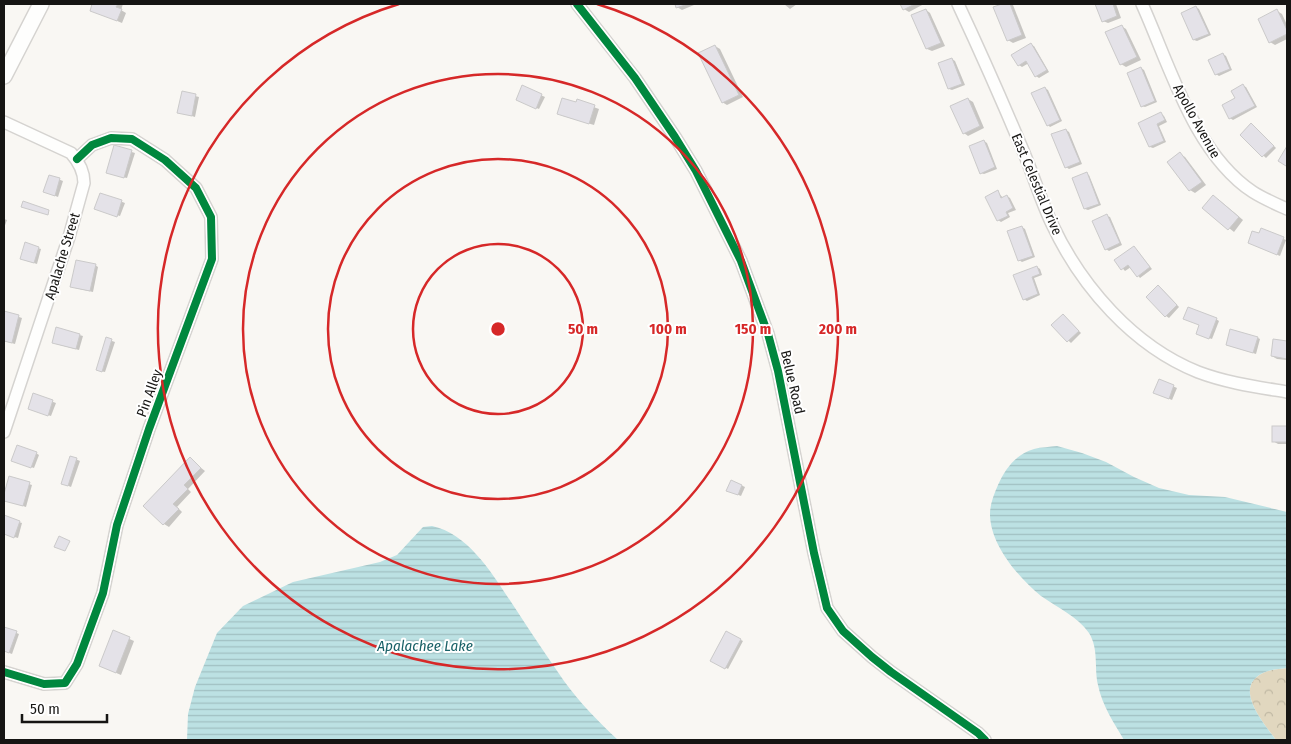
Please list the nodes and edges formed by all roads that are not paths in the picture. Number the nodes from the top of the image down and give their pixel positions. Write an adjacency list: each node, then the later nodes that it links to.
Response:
1 (41, 4): 5 (street)
2 (577, 4): 12 (street, Belue Road)
3 (958, 4): 9 (street, East Celestial Drive)
4 (1142, 4): 8 (street, Apollo Avenue)
5 (4, 76)
6 (4, 122): 7 (street)
7 (77, 159): 10 (street, Apalache Street); 11 (street, Pin Alley)
8 (1287, 209)
9 (1287, 392)
10 (4, 432)
11 (4, 672)
12 (985, 740)

